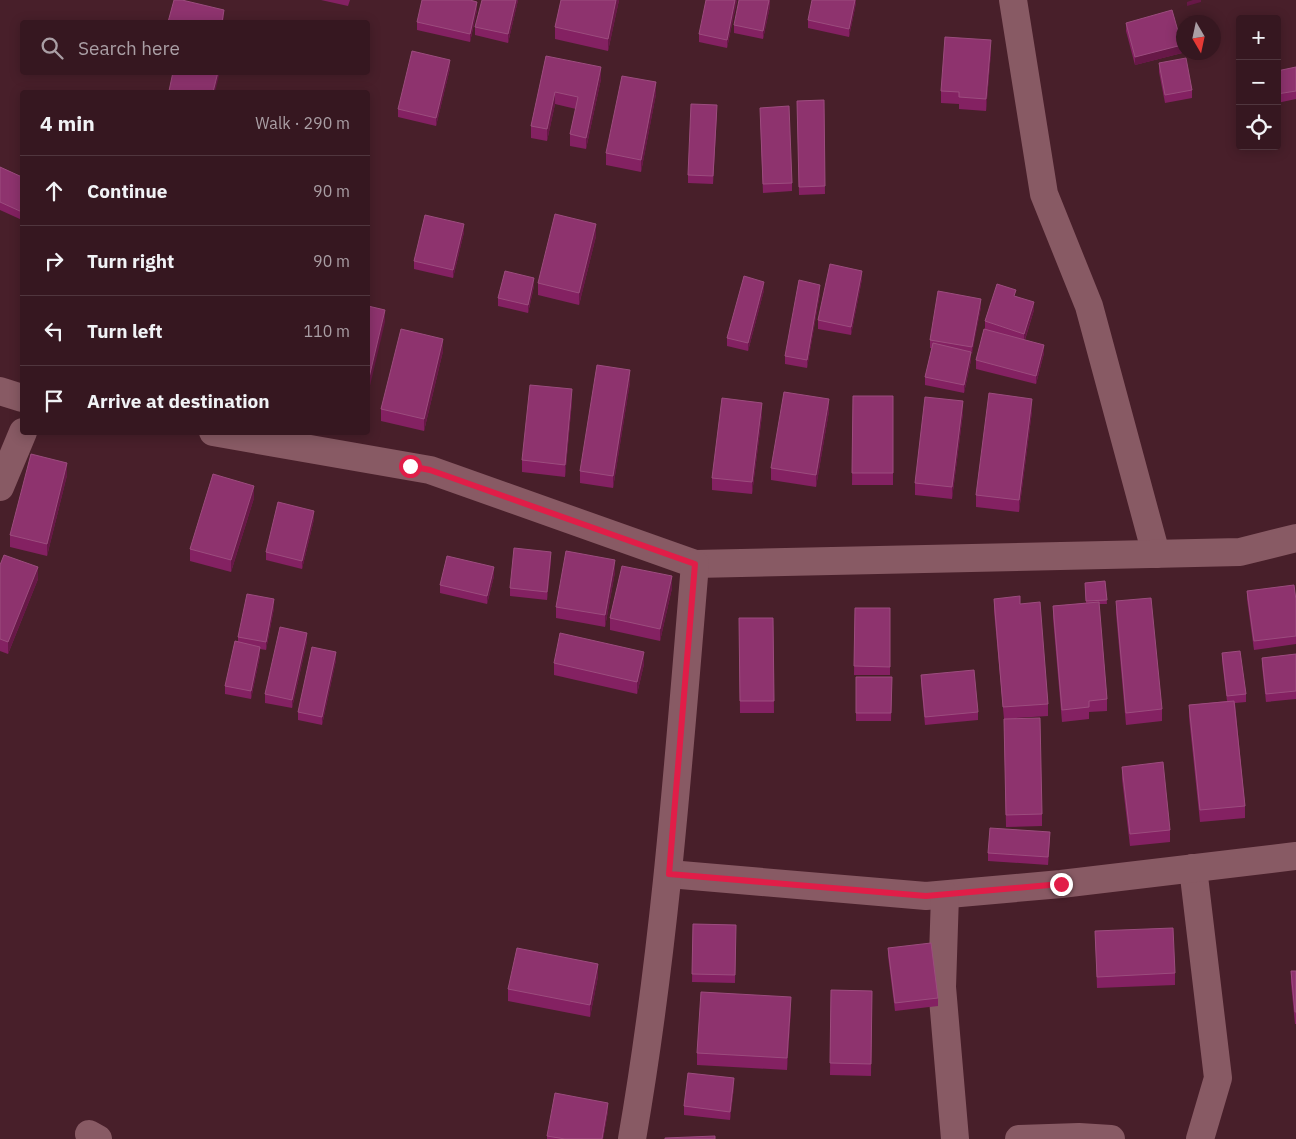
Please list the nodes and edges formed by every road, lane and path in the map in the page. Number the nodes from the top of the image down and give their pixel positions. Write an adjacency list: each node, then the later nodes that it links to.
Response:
1 (1013, 0): 8 (street)
2 (0, 391): 3 (street)
3 (20, 397)
4 (22, 435): 6 (street)
5 (230, 435): 9 (street)
6 (0, 487)
7 (1296, 538): 8 (street)
8 (1156, 554): 9 (street)
9 (695, 564): 12 (street)
10 (1296, 856): 11 (street)
11 (1193, 868): 13 (street); 18 (street)
12 (669, 874): 13 (street); 14 (street)
13 (945, 894): 15 (street)
14 (632, 1139)
15 (955, 1139)
16 (1019, 1139): 17 (street)
17 (1111, 1139)
18 (1200, 1139)

